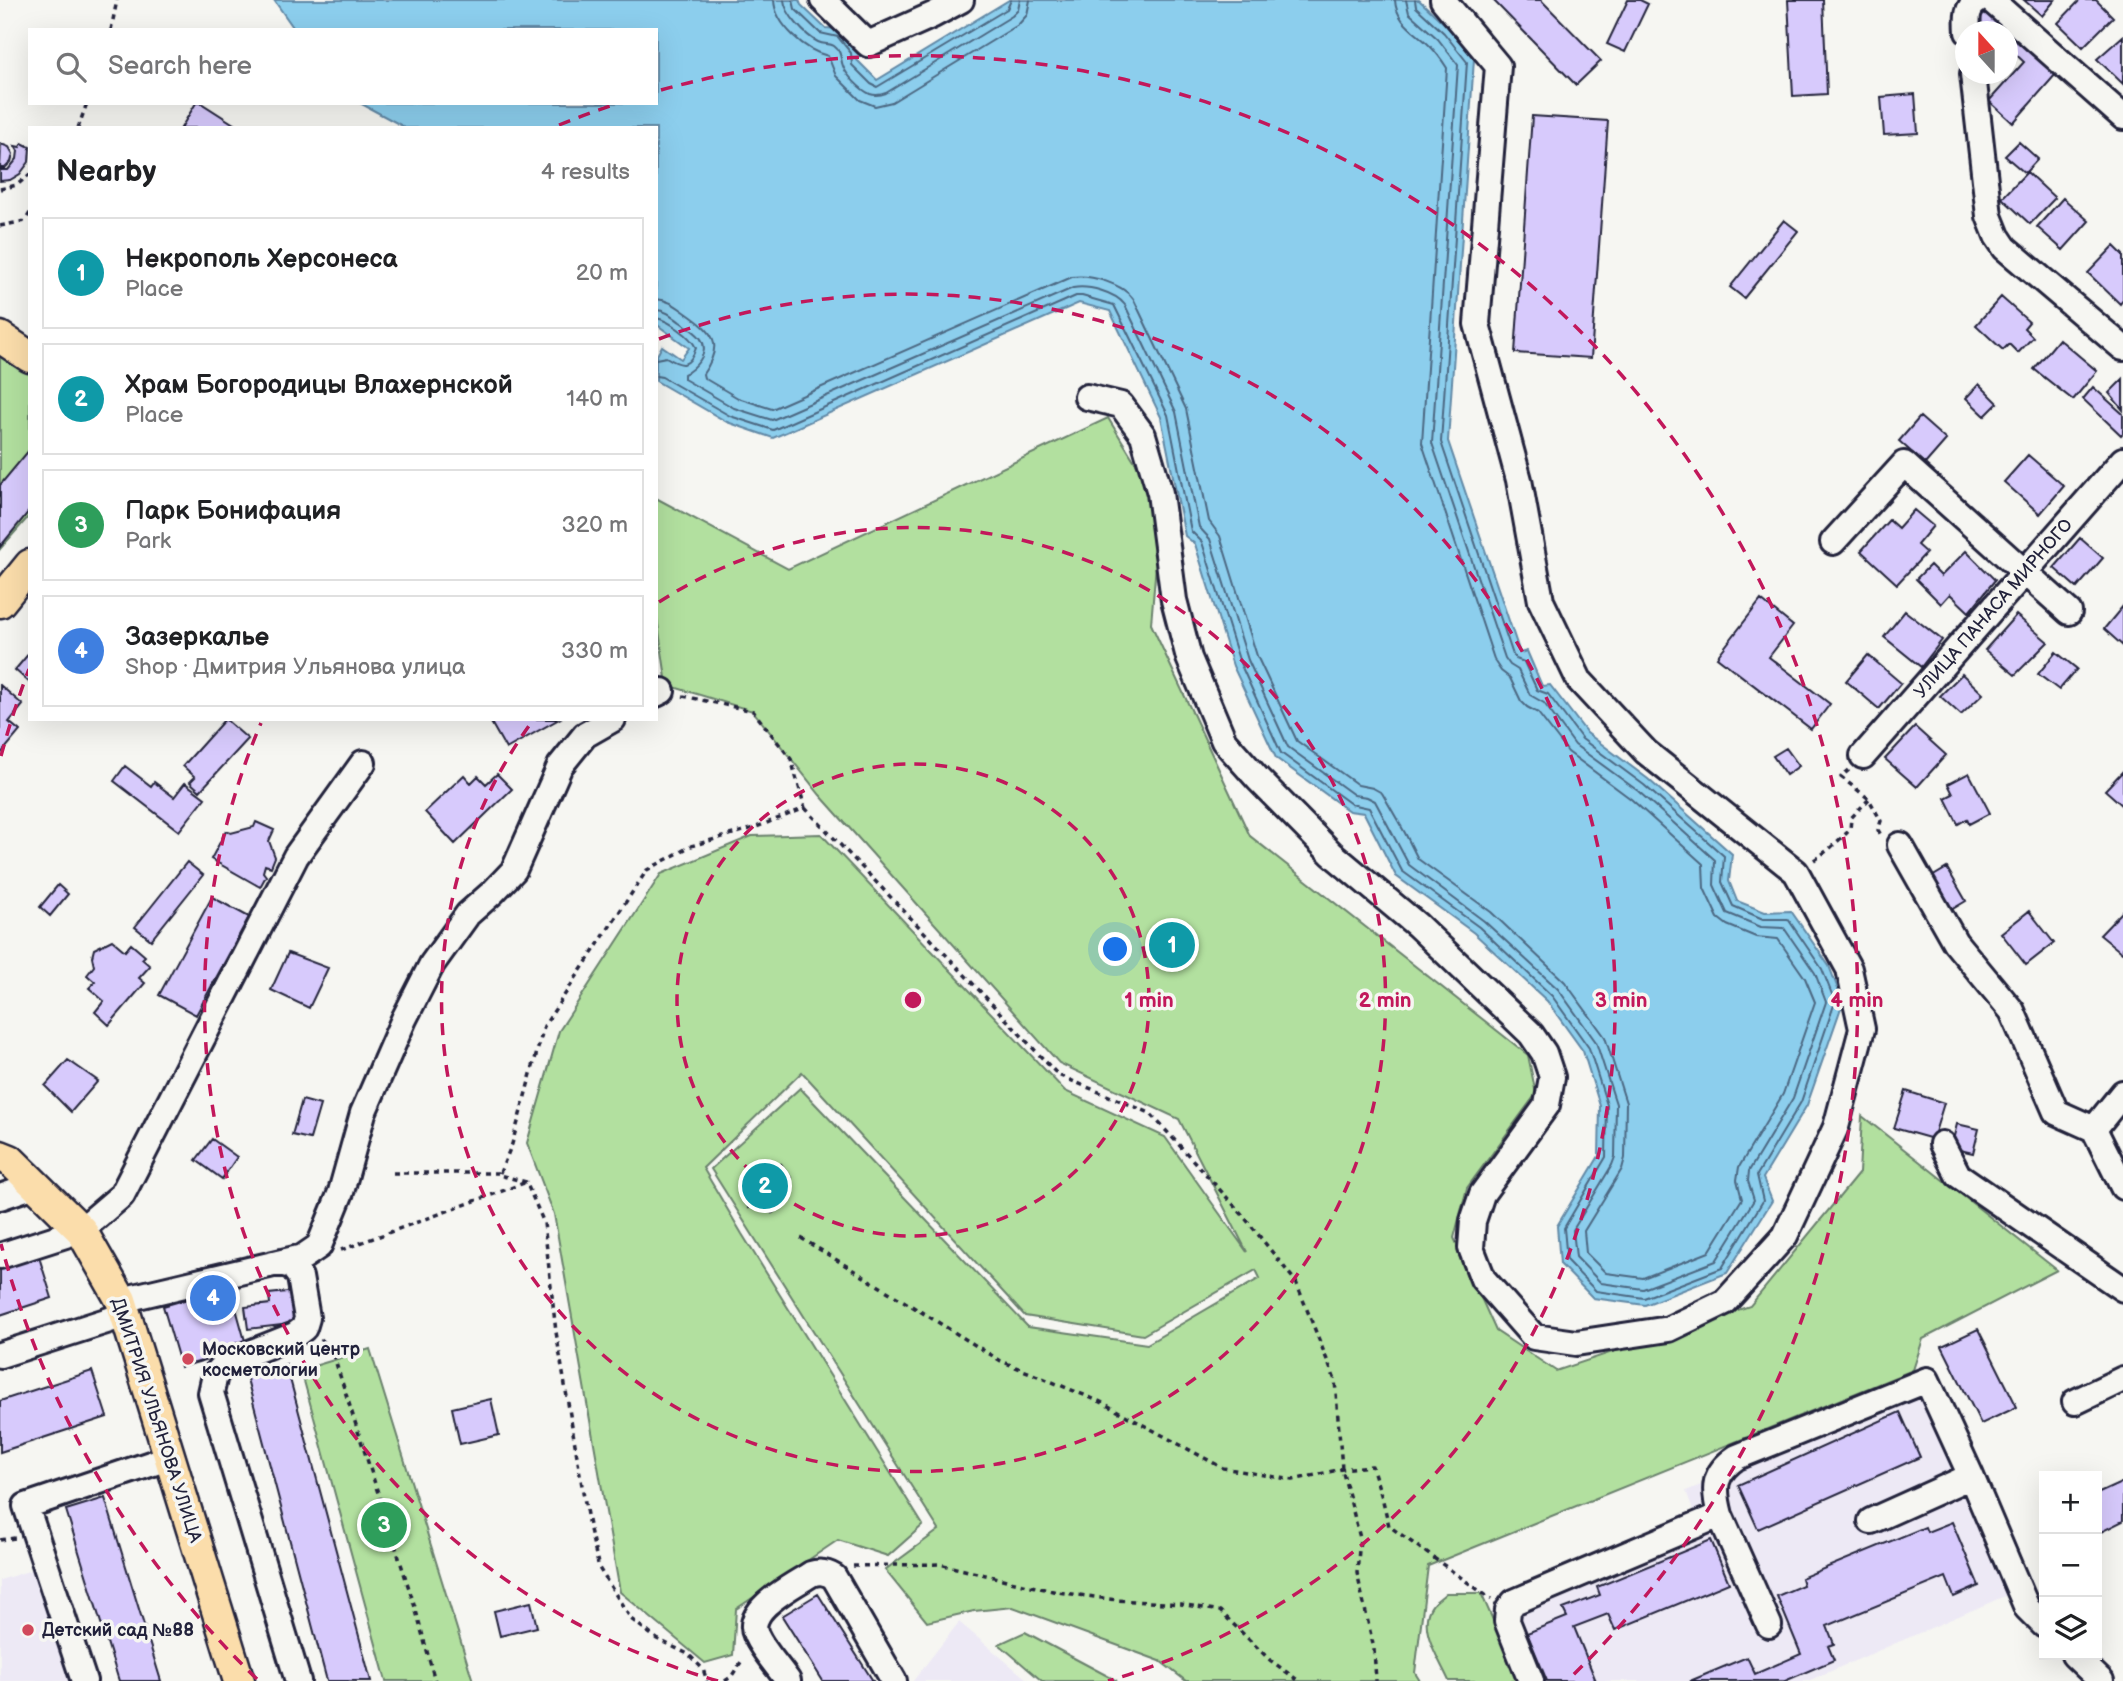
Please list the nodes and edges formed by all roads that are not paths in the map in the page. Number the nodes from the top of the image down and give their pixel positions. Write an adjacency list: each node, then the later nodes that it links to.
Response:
1 (822, 0): 2 (street)
2 (961, 0)
3 (1443, 0): 11 (street)
4 (1988, 1): 5 (street); 7 (street)
5 (1967, 21)
6 (1974, 84): 9 (street)
7 (2123, 117)
8 (0, 337): 10 (main road)
9 (2123, 348)
10 (28, 356)
11 (1087, 397)
12 (2123, 460): 15 (street, УЛИЦА ПАНАСА МИРНОГО)
13 (1833, 542): 15 (street)
14 (28, 567): 16 (main road)
15 (2025, 571): 17 (street); 19 (street, УЛИЦА ПАНАСА МИРНОГО)
16 (0, 602)
17 (2070, 612)
18 (610, 721): 31 (street)
19 (1863, 756)
20 (363, 763): 29 (street)
21 (1900, 845): 23 (street)
22 (2123, 1093): 23 (street)
23 (2094, 1129): 27 (street)
24 (1942, 1144): 32 (street)
25 (0, 1156): 26 (main road, ДМИТРИЯ УЛЬЯНОВА УЛИЦА)
26 (35, 1185): 28 (street); 29 (main road, ДМИТРИЯ УЛЬЯНОВА УЛИЦА)
27 (2123, 1187)
28 (0, 1196)
29 (81, 1230): 30 (street); 33 (main road, ДМИТРИЯ УЛЬЯНОВА УЛИЦА)
30 (0, 1256)
31 (280, 1262): 33 (street); 46 (street)
32 (2123, 1289)
33 (123, 1308): 34 (street); 37 (main road, ДМИТРИЯ УЛЬЯНОВА УЛИЦА)
34 (0, 1354)
35 (2123, 1379): 36 (street)
36 (2076, 1402)
37 (171, 1457): 44 (street); 45 (main road, ДМИТРИЯ УЛЬЯНОВА УЛИЦА)
38 (1971, 1476): 39 (street); 40 (street); 41 (street)
39 (1720, 1515): 42 (street); 49 (street)
40 (1871, 1521)
41 (2039, 1620)
42 (1769, 1625)
43 (2079, 1660): 50 (street)
44 (84, 1681)
45 (239, 1681)
46 (298, 1681)
47 (788, 1681): 48 (street)
48 (894, 1681)
49 (1531, 1681)
50 (2101, 1681)

